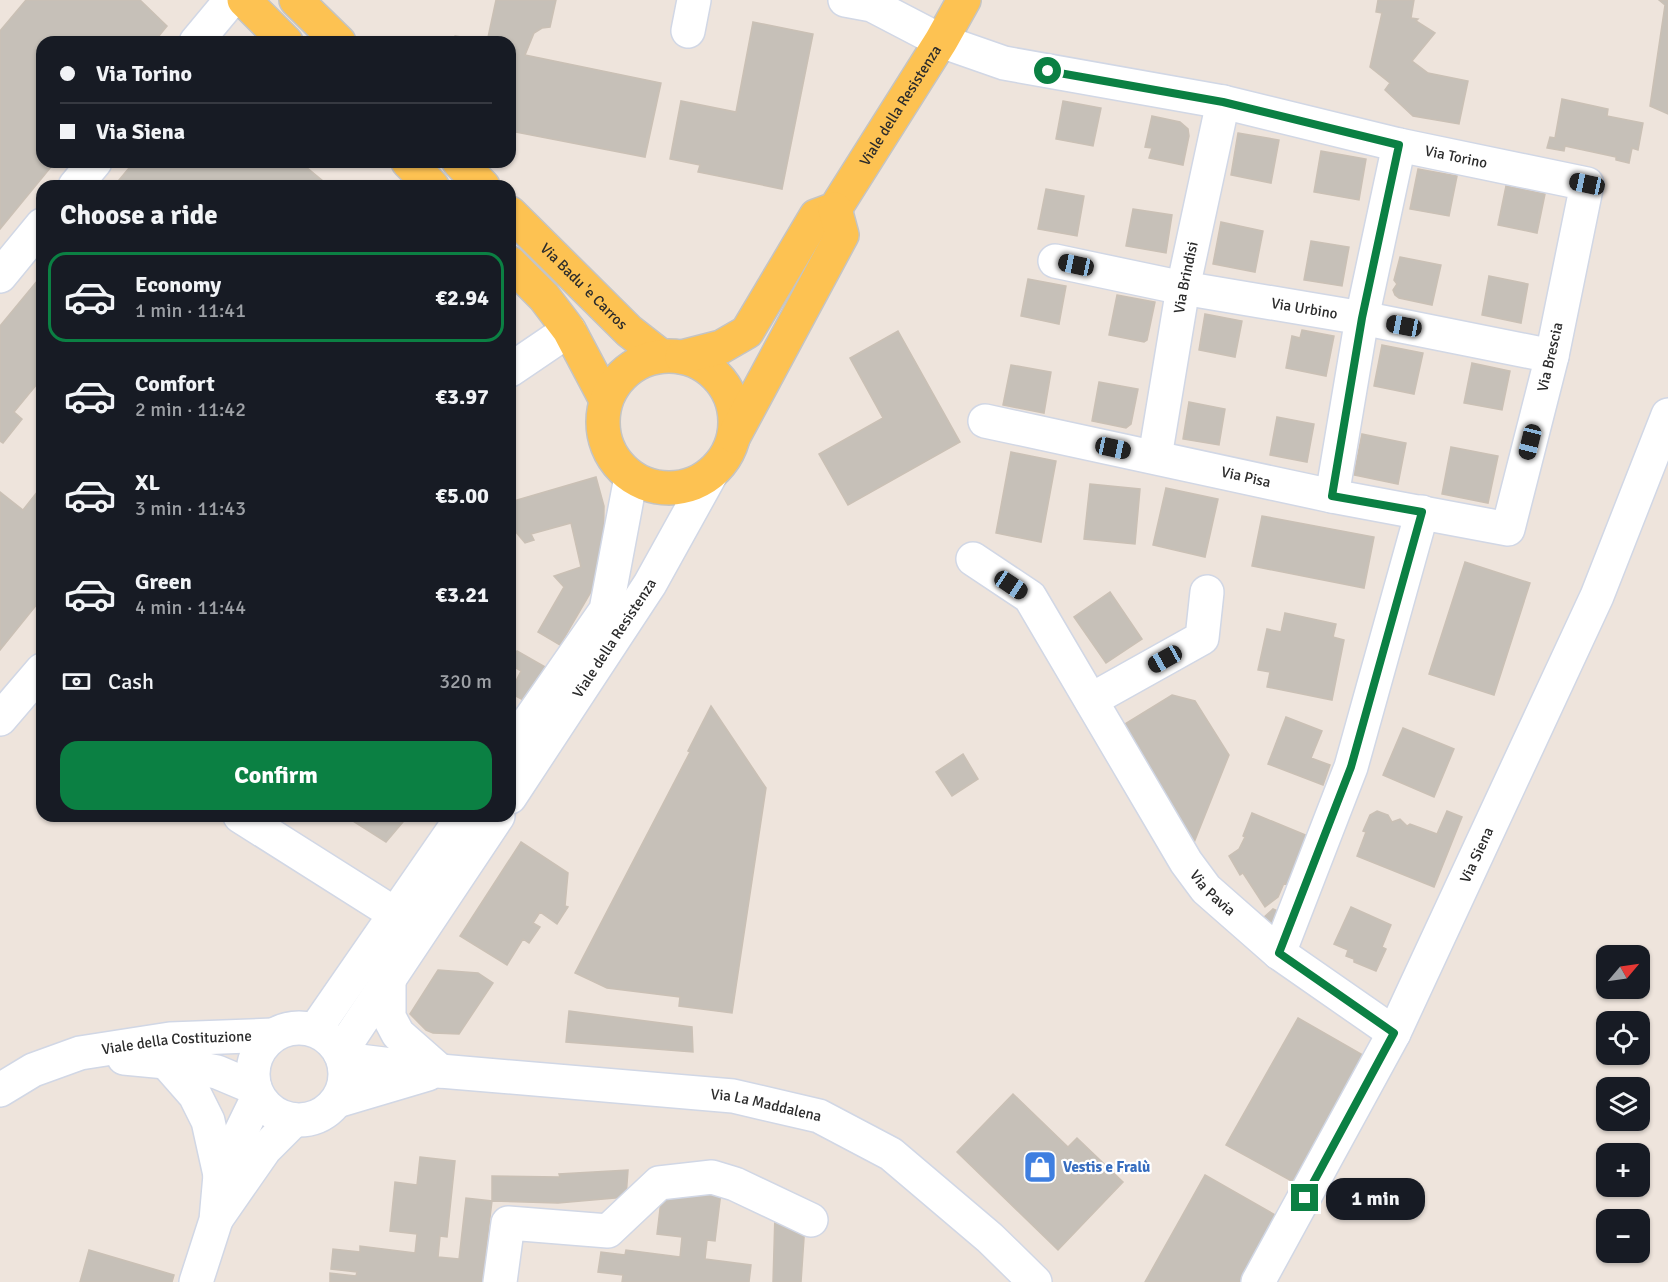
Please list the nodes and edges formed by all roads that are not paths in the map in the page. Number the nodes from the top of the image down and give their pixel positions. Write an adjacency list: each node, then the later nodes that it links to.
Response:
1 (231, 0): 6 (street)
2 (244, 0): 7 (main road)
3 (296, 0): 8 (main road)
4 (845, 0): 9 (street, Via Torino)
5 (964, 0): 9 (main road, Viale della Resistenza)
6 (201, 36)
7 (280, 36)
8 (333, 36)
9 (941, 41): 10 (street, Via Torino); 19 (main road, Viale della Resistenza)
10 (1223, 102): 11 (street, Via Torino); 25 (street, Via Brindisi)
11 (1399, 145): 18 (street, Via Torino); 26 (street)
12 (90, 168): 15 (street)
13 (414, 168): 16 (main road)
14 (465, 168): 17 (main road)
15 (80, 180)
16 (426, 180)
17 (477, 180)
18 (1587, 184): 29 (street, Via Brescia)
19 (835, 209): 28 (main road, Viale della Resistenza); 34 (main road)
20 (516, 219): 28 (main road, Via Badu 'e Carros)
21 (36, 232): 24 (street)
22 (1055, 261): 25 (street, Via Urbino)
23 (516, 269): 27 (main road)
24 (0, 276)
25 (1183, 288): 26 (street, Via Urbino); 35 (street, Via Brindisi)
26 (1362, 318): 29 (street, Via Urbino); 38 (street)
27 (569, 330): 30 (street); 31 (main road)
28 (672, 356): 31 (main road); 34 (main road)
29 (1552, 356): 40 (street, Via Brescia)
30 (516, 366)
31 (606, 400): 37 (main road)
32 (1668, 415): 55 (street, Via Siena)
33 (985, 421): 35 (street, Via Pisa)
34 (734, 436): 36 (main road)
35 (1155, 457): 38 (street, Via Pisa)
36 (711, 474): 37 (main road); 47 (street, Viale della Resistenza)
37 (631, 477): 46 (street, Viale della Resistenza)
38 (1332, 496): 39 (street, Via Pisa)
39 (1422, 512): 40 (street, Via Pisa); 52 (street)
40 (1508, 529)
41 (973, 559): 44 (street, Via Pavia)
42 (1207, 592): 44 (street)
43 (36, 677): 45 (street)
44 (1091, 700): 52 (street, Via Pavia)
45 (0, 719)
46 (516, 739)
47 (516, 788)
48 (249, 822): 51 (street)
49 (459, 822): 51 (street)
50 (494, 822): 53 (street)
51 (395, 914): 54 (street)
52 (1279, 953): 55 (street, Via Pavia)
53 (389, 982): 58 (street); 60 (street)
54 (315, 1030): 56 (street); 58 (street)
55 (1394, 1033): 71 (street, Via Siena)
56 (273, 1035): 57 (street, Viale della Costituzione); 62 (street)
57 (80, 1053): 59 (street, Viale della Costituzione); 61 (street, Viale della Costituzione)
58 (342, 1056): 60 (street, Via La Maddalena); 63 (street)
59 (166, 1062): 62 (street, Viale della Costituzione); 65 (street, Viale della Costituzione)
60 (440, 1071): 63 (street, Via La Maddalena); 70 (street, Via La Maddalena)
61 (0, 1090)
62 (256, 1092): 64 (street); 65 (street)
63 (337, 1101): 64 (street)
64 (294, 1120): 66 (street)
65 (220, 1175): 66 (street)
66 (216, 1220): 68 (street)
67 (811, 1220): 69 (street)
68 (196, 1282)
69 (500, 1282)
70 (1035, 1282)
71 (1258, 1282)

